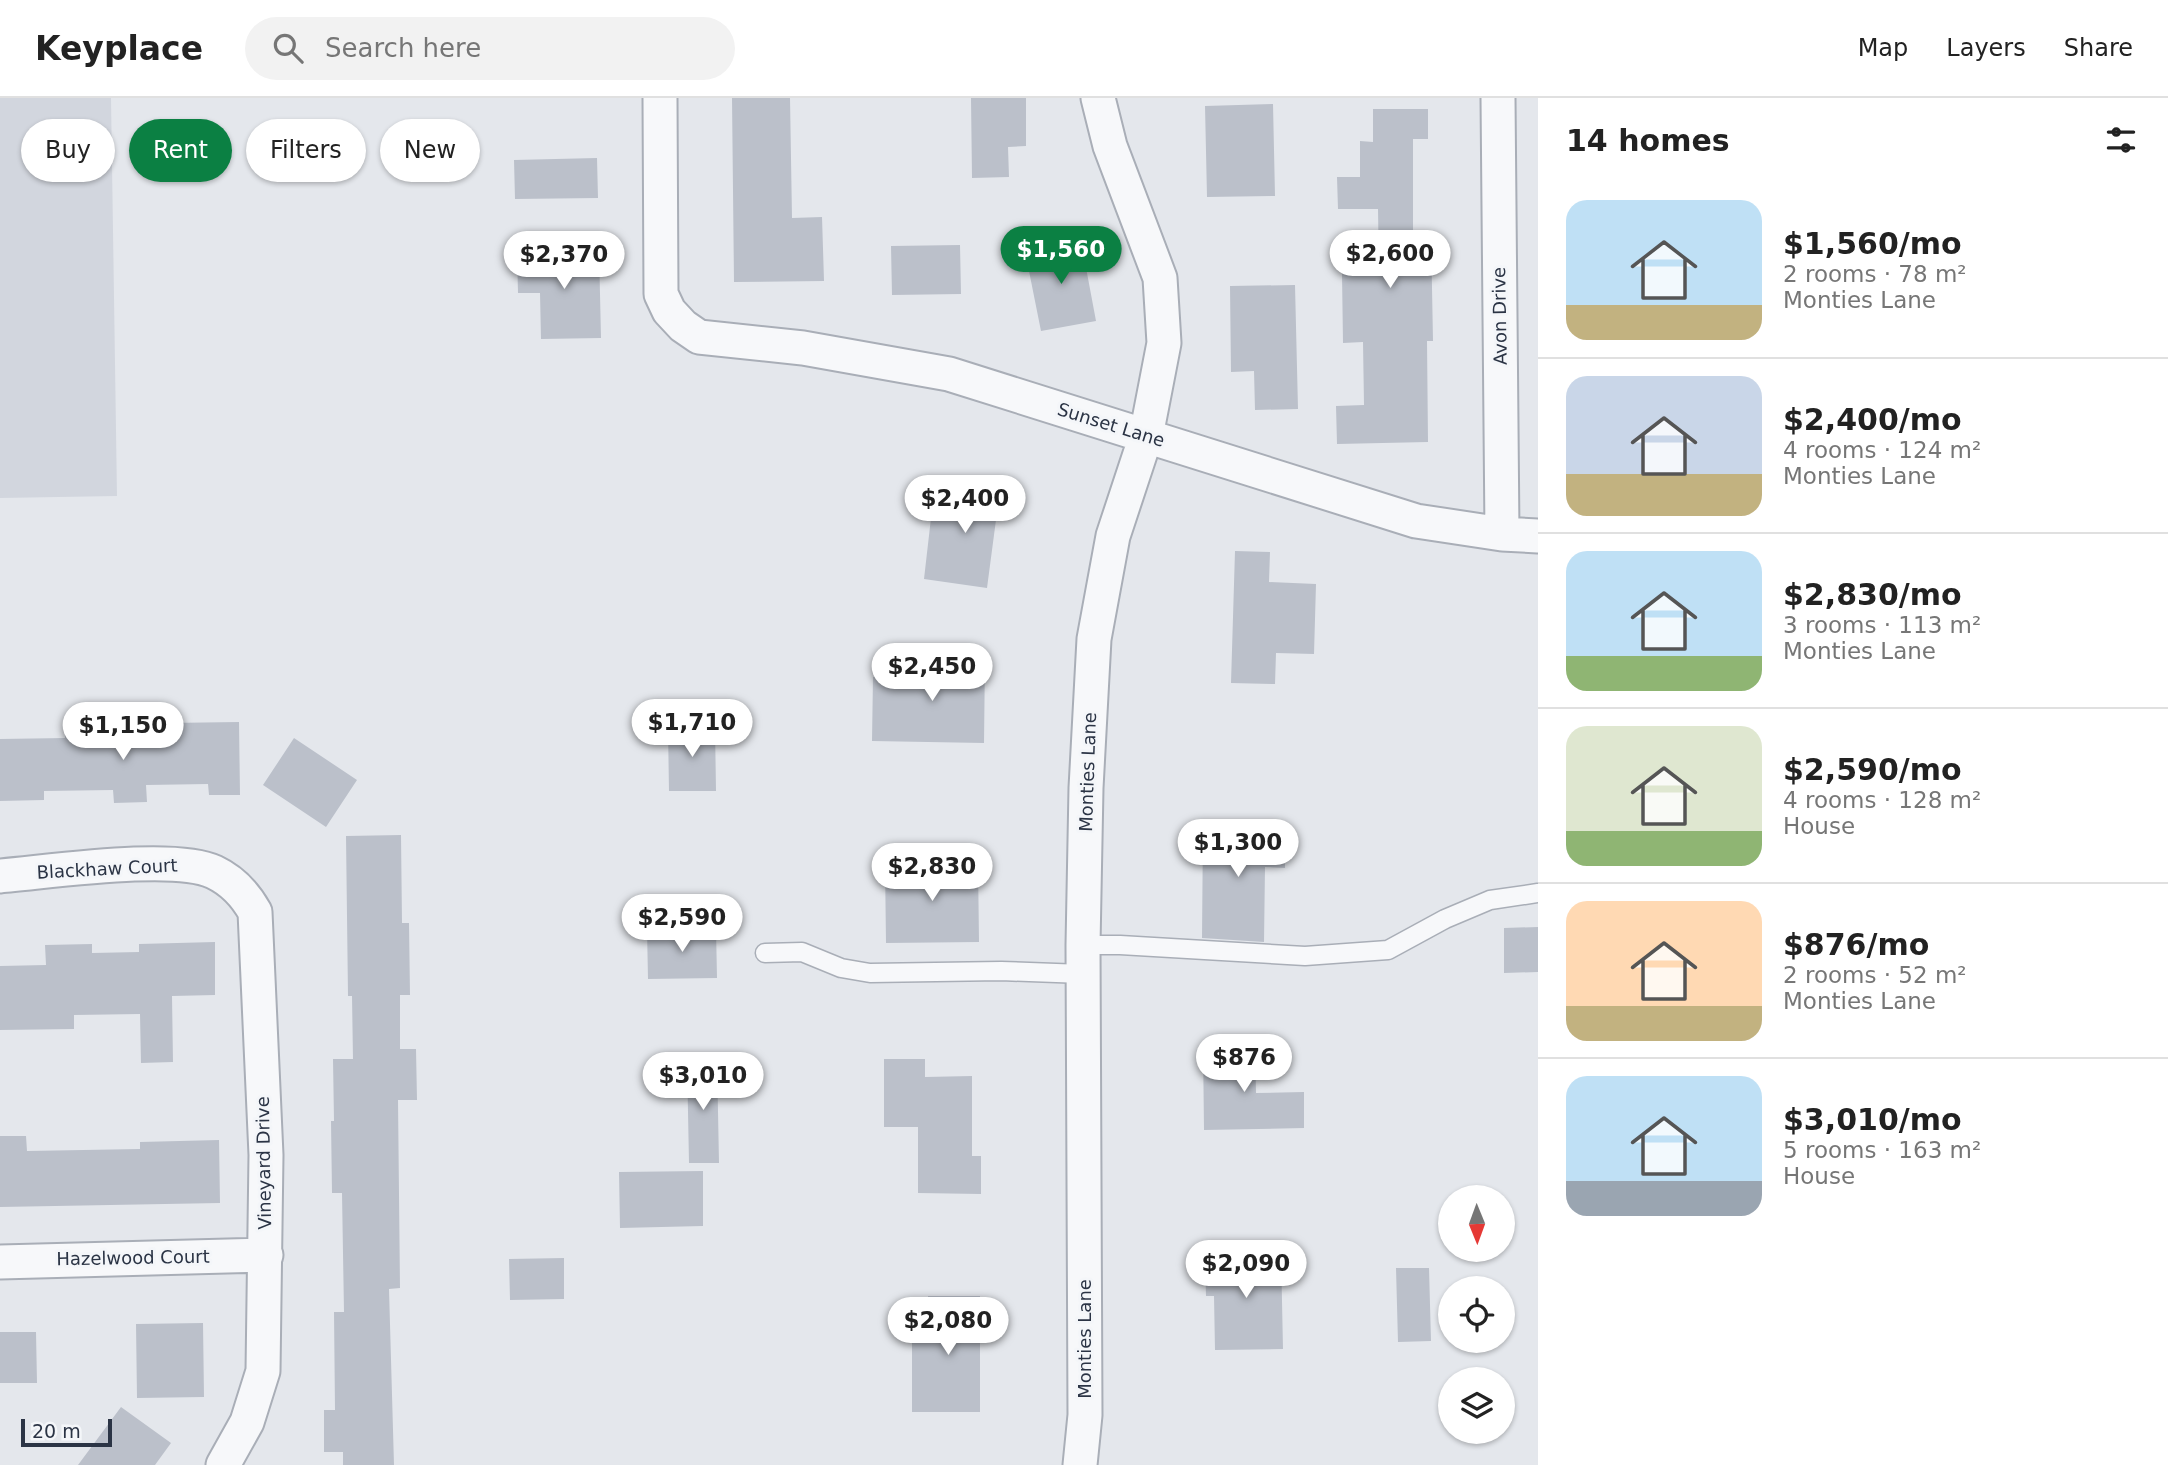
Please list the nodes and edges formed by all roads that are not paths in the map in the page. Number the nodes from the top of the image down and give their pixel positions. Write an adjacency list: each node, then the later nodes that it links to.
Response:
1 (660, 98): 4 (street, Sunset Lane)
2 (1098, 98): 4 (street, Monties Lane)
3 (1498, 98): 5 (street, Avon Drive)
4 (1146, 436): 5 (street, Sunset Lane); 11 (street, Monties Lane)
5 (1502, 534): 6 (street, Sunset Lane)
6 (1538, 536)
7 (213, 871): 8 (street, Blackhaw Court); 12 (street, Vineyard Drive)
8 (0, 876)
9 (1538, 893): 11 (lane)
10 (765, 953): 11 (lane)
11 (1083, 959): 15 (street, Monties Lane)
12 (266, 1255): 13 (street, Hazelwood Court); 14 (street, Vineyard Drive)
13 (0, 1262)
14 (223, 1465)
15 (1080, 1465)

